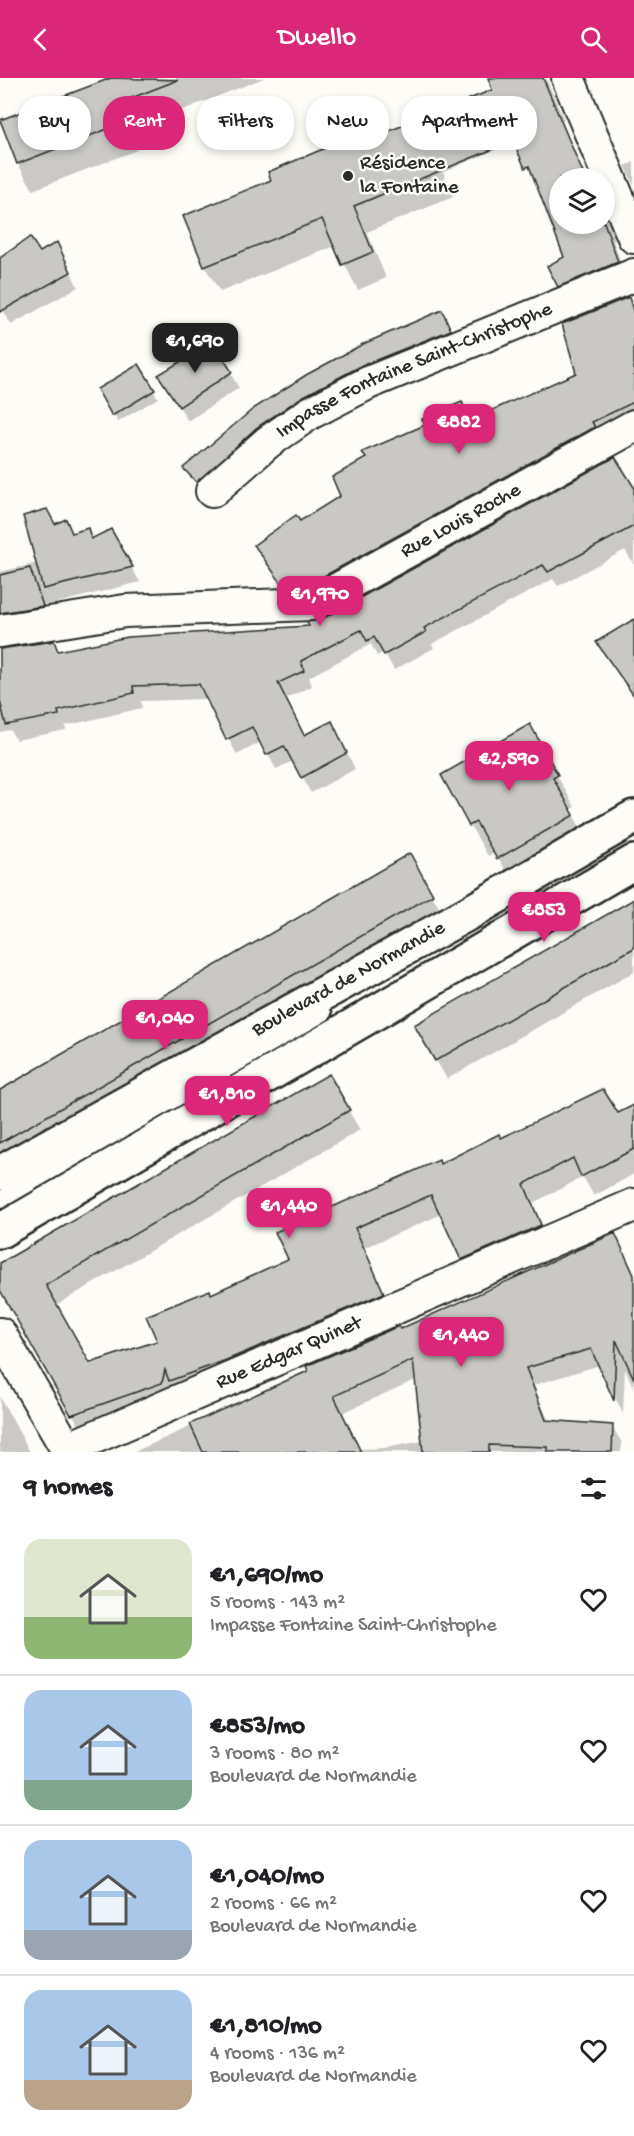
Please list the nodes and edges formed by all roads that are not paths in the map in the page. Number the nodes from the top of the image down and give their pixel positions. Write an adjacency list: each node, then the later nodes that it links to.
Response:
1 (568, 78): 2 (street)
2 (634, 237)
3 (634, 275): 5 (street, Impasse Fontaine Saint-Christophe)
4 (632, 432): 6 (street, Rue Louis Roche)
5 (212, 491)
6 (0, 631)
7 (634, 817): 9 (main road, Boulevard de Normandie)
8 (634, 862): 13 (main road, Boulevard de Normandie)
9 (467, 915): 10 (main road, Boulevard de Normandie); 11 (lane)
10 (0, 1173)
11 (0, 1200)
12 (634, 1205): 14 (street, Rue Edgar Quinet)
13 (0, 1230)
14 (0, 1334)

